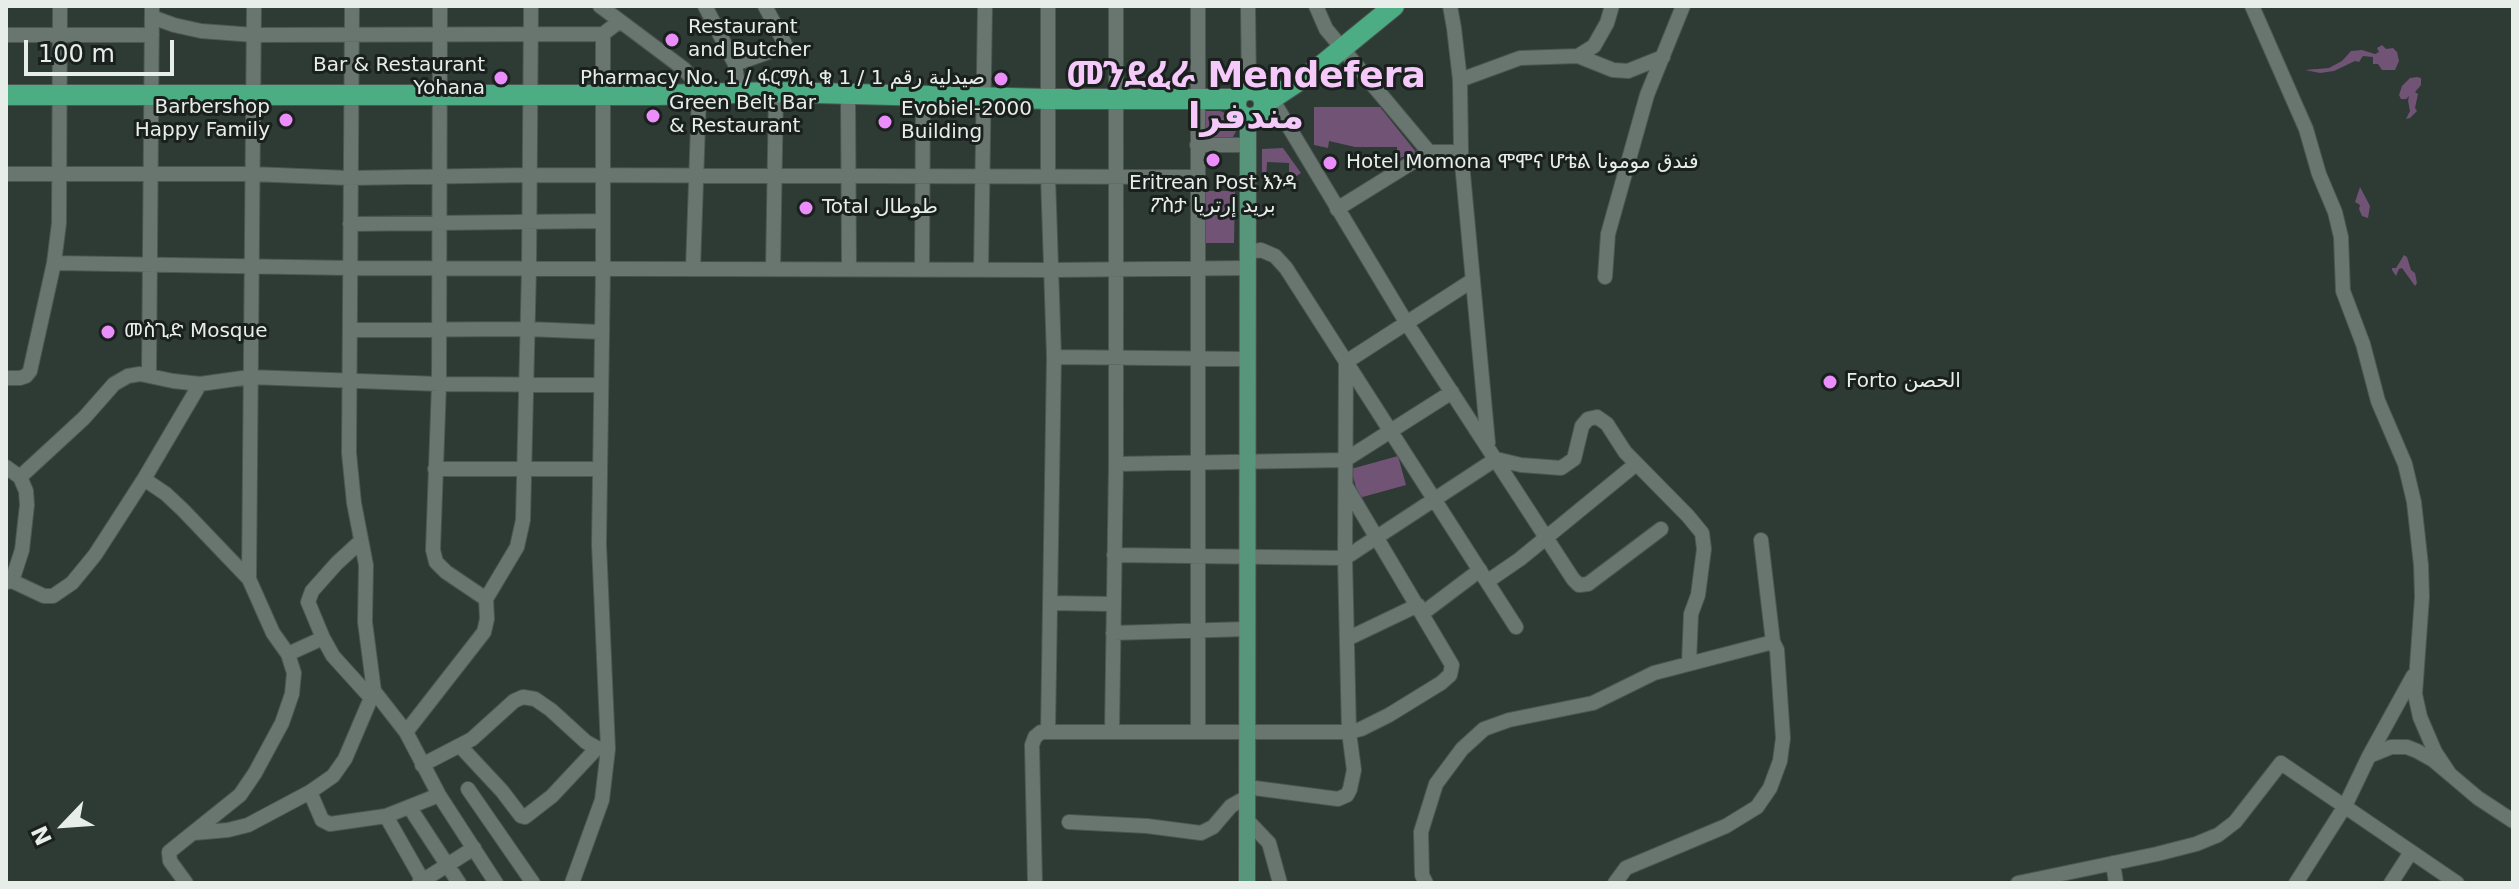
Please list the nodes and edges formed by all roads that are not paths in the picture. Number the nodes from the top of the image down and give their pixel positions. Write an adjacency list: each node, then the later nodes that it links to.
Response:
1 (60, 6): 23 (street)
2 (254, 6): 28 (street)
3 (352, 6): 22 (street)
4 (440, 6): 24 (street)
5 (531, 6): 29 (street)
6 (600, 6): 21 (street)
7 (705, 6): 33 (street)
8 (765, 6): 33 (street)
9 (985, 6): 48 (street)
10 (1048, 6): 50 (street)
11 (1116, 6): 52 (street)
12 (1198, 6): 51 (street)
13 (1248, 6): 49 (street)
14 (1316, 6): 30 (street)
15 (1394, 6): 30 (highway)
16 (1450, 6): 34 (street)
17 (1612, 6): 31 (street)
18 (1683, 6): 32 (street)
19 (2252, 6): 156 (street)
20 (152, 12): 27 (street); 28 (street)
21 (620, 21): 25 (street); 45 (street)
22 (351, 33): 24 (street); 28 (street); 43 (street)
23 (60, 34): 26 (street); 27 (street); 41 (street)
24 (440, 34): 29 (street); 44 (street)
25 (603, 34): 29 (street); 38 (street)
26 (6, 35)
27 (152, 35): 42 (street)
28 (254, 35): 37 (street)
29 (530, 35): 47 (street)
30 (1343, 48): 49 (highway); 56 (street)
31 (1578, 56): 32 (street); 34 (street)
32 (1663, 57): 95 (street)
33 (735, 64): 39 (street)
34 (1460, 80): 57 (street)
35 (776, 92): 36 (highway); 39 (highway); 69 (street)
36 (848, 93): 46 (highway); 70 (street)
37 (253, 94): 42 (highway); 43 (highway); 60 (street)
38 (603, 94): 45 (highway); 47 (highway); 63 (street)
39 (739, 94): 45 (highway)
40 (6, 95): 41 (highway)
41 (61, 95): 42 (highway); 61 (street)
42 (152, 95): 59 (street)
43 (351, 95): 44 (highway); 73 (street)
44 (439, 95): 47 (highway); 68 (street)
45 (699, 95): 64 (street)
46 (923, 95): 48 (highway); 65 (street)
47 (530, 96): 62 (street)
48 (983, 97): 50 (highway); 66 (street)
49 (1256, 98): 51 (highway); 53 (highway); 74 (street)
50 (1048, 99): 52 (highway); 67 (street)
51 (1197, 99): 52 (highway); 54 (street)
52 (1116, 100): 71 (street)
53 (1248, 118): 55 (main road)
54 (1197, 145): 55 (street); 72 (street)
55 (1248, 145): 79 (main road)
56 (1429, 152): 57 (street); 74 (street)
57 (1461, 152): 96 (street)
58 (6, 174): 61 (street)
59 (152, 174): 60 (street); 61 (street); 81 (street)
60 (252, 174): 73 (street); 82 (street)
61 (59, 175): 80 (street)
62 (529, 175): 63 (street); 68 (street); 76 (street)
63 (603, 175): 64 (street); 75 (street)
64 (695, 175): 69 (street); 87 (street)
65 (924, 175): 66 (street); 70 (street); 92 (street)
66 (984, 175): 67 (street); 93 (street)
67 (1048, 176): 71 (street); 94 (street)
68 (441, 177): 73 (street); 78 (street)
69 (774, 177): 70 (street); 88 (street)
70 (849, 177): 89 (street)
71 (1115, 177): 72 (street); 90 (street)
72 (1197, 177): 91 (street)
73 (349, 178): 77 (street)
74 (1337, 209): 97 (street)
75 (603, 221): 76 (street); 85 (street)
76 (529, 223): 78 (street); 84 (street)
77 (350, 224): 78 (street); 83 (street)
78 (441, 224): 86 (street)
79 (1248, 260): 91 (street); 105 (main road); 106 (street)
80 (54, 263): 81 (street); 109 (street)
81 (151, 264): 82 (street); 107 (street)
82 (251, 267): 83 (street); 108 (street)
83 (350, 268): 86 (street); 100 (street)
84 (529, 268): 85 (street); 86 (street); 99 (street)
85 (603, 268): 87 (street); 101 (street)
86 (440, 269): 98 (street)
87 (693, 269): 88 (street)
88 (773, 269): 89 (street)
89 (849, 269): 92 (street)
90 (1114, 269): 91 (street); 94 (street); 103 (street)
91 (1197, 269): 104 (street)
92 (922, 270): 93 (street)
93 (981, 270): 94 (street)
94 (1051, 270): 102 (street)
95 (1605, 277)
96 (1473, 280): 97 (street); 117 (street)
97 (1406, 322): 106 (street); 115 (street)
98 (440, 329): 99 (street); 100 (street); 113 (street)
99 (528, 329): 101 (street); 111 (street)
100 (350, 330): 110 (street)
101 (601, 332): 114 (street)
102 (1054, 357): 103 (street); 144 (street)
103 (1116, 358): 104 (street); 121 (street)
104 (1198, 359): 105 (street); 119 (street)
105 (1247, 359): 120 (main road)
106 (1346, 362): 116 (street); 118 (street)
107 (149, 374): 112 (street); 127 (street)
108 (250, 377): 110 (street); 112 (street); 141 (street)
109 (6, 378)
110 (349, 380): 113 (street); 135 (street)
111 (527, 383): 113 (street); 114 (street); 124 (street)
112 (200, 384): 128 (street)
113 (439, 384): 125 (street)
114 (600, 385): 126 (street)
115 (1452, 392): 116 (street); 117 (street)
116 (1392, 431): 118 (street); 130 (street)
117 (1492, 453): 122 (street); 130 (street); 133 (street)
118 (1345, 460): 120 (street); 129 (street)
119 (1198, 461): 120 (street); 121 (street); 137 (street)
120 (1248, 461): 138 (main road)
121 (1116, 464): 136 (street)
122 (1636, 464): 133 (street); 155 (street)
123 (6, 467): 127 (street)
124 (525, 468): 125 (street); 126 (street); 143 (street)
125 (435, 469): 143 (street)
126 (599, 469): 165 (street)
127 (20, 477): 142 (street)
128 (144, 479): 141 (street); 142 (street)
129 (1346, 486): 132 (street); 139 (street)
130 (1435, 499): 132 (street); 140 (street)
131 (1661, 529): 133 (street)
132 (1375, 537): 139 (street); 146 (street)
133 (1547, 537): 140 (street)
134 (1761, 540): 153 (street)
135 (361, 541): 151 (street); 157 (street)
136 (1114, 555): 137 (street); 145 (street)
137 (1198, 556): 138 (street); 149 (street)
138 (1247, 557): 139 (street); 148 (main road)
139 (1345, 558): 152 (street)
140 (1484, 576): 146 (street); 147 (street)
141 (249, 579): 154 (street)
142 (9, 581)
143 (486, 599): 162 (street)
144 (1050, 603): 145 (street); 158 (street)
145 (1112, 604): 150 (street)
146 (1420, 609): 152 (street); 163 (street)
147 (1516, 627)
148 (1247, 629): 149 (street); 161 (main road)
149 (1199, 632): 150 (street); 160 (street)
150 (1113, 633): 159 (street)
151 (323, 638): 154 (street); 157 (street)
152 (1347, 639): 163 (street)
153 (1773, 642): 155 (street); 194 (street)
154 (288, 654): 179 (street)
155 (1689, 663): 193 (street)
156 (2415, 672): 166 (street); 168 (street)
157 (372, 695): 162 (street); 170 (street)
158 (1048, 731): 159 (street); 190 (street)
159 (1112, 731): 160 (street)
160 (1198, 731): 161 (street)
161 (1247, 731): 163 (street); 171 (main road)
162 (406, 732): 167 (street)
163 (1349, 732): 171 (street)
164 (460, 746): 165 (street); 165 (street); 167 (street)
165 (602, 748): 189 (street)
166 (2369, 756): 168 (street); 173 (street)
167 (422, 765): 172 (street)
168 (2449, 773): 177 (street)
169 (468, 789): 185 (street)
170 (310, 792): 175 (street); 179 (street)
171 (1247, 792): 176 (main road); 178 (street)
172 (439, 795): 174 (street); 180 (street)
173 (2345, 806): 181 (street); 182 (street); 197 (street)
174 (410, 808): 175 (street); 183 (street)
175 (386, 816): 184 (street)
176 (1247, 820): 191 (main road); 192 (street)
177 (2513, 821)
178 (1069, 822)
179 (193, 833): 186 (street)
180 (474, 848): 183 (street); 188 (street)
181 (2411, 852): 198 (street); 199 (street)
182 (2113, 863): 195 (street); 196 (street)
183 (447, 864): 184 (street); 187 (street)
184 (422, 882)
185 (529, 882)
186 (186, 883)
187 (459, 883)
188 (496, 883)
189 (572, 883)
190 (1035, 883)
191 (1247, 883)
192 (1280, 883)
193 (1426, 883)
194 (1615, 883)
195 (2018, 883)
196 (2116, 883)
197 (2296, 883)
198 (2391, 883)
199 (2457, 883)

